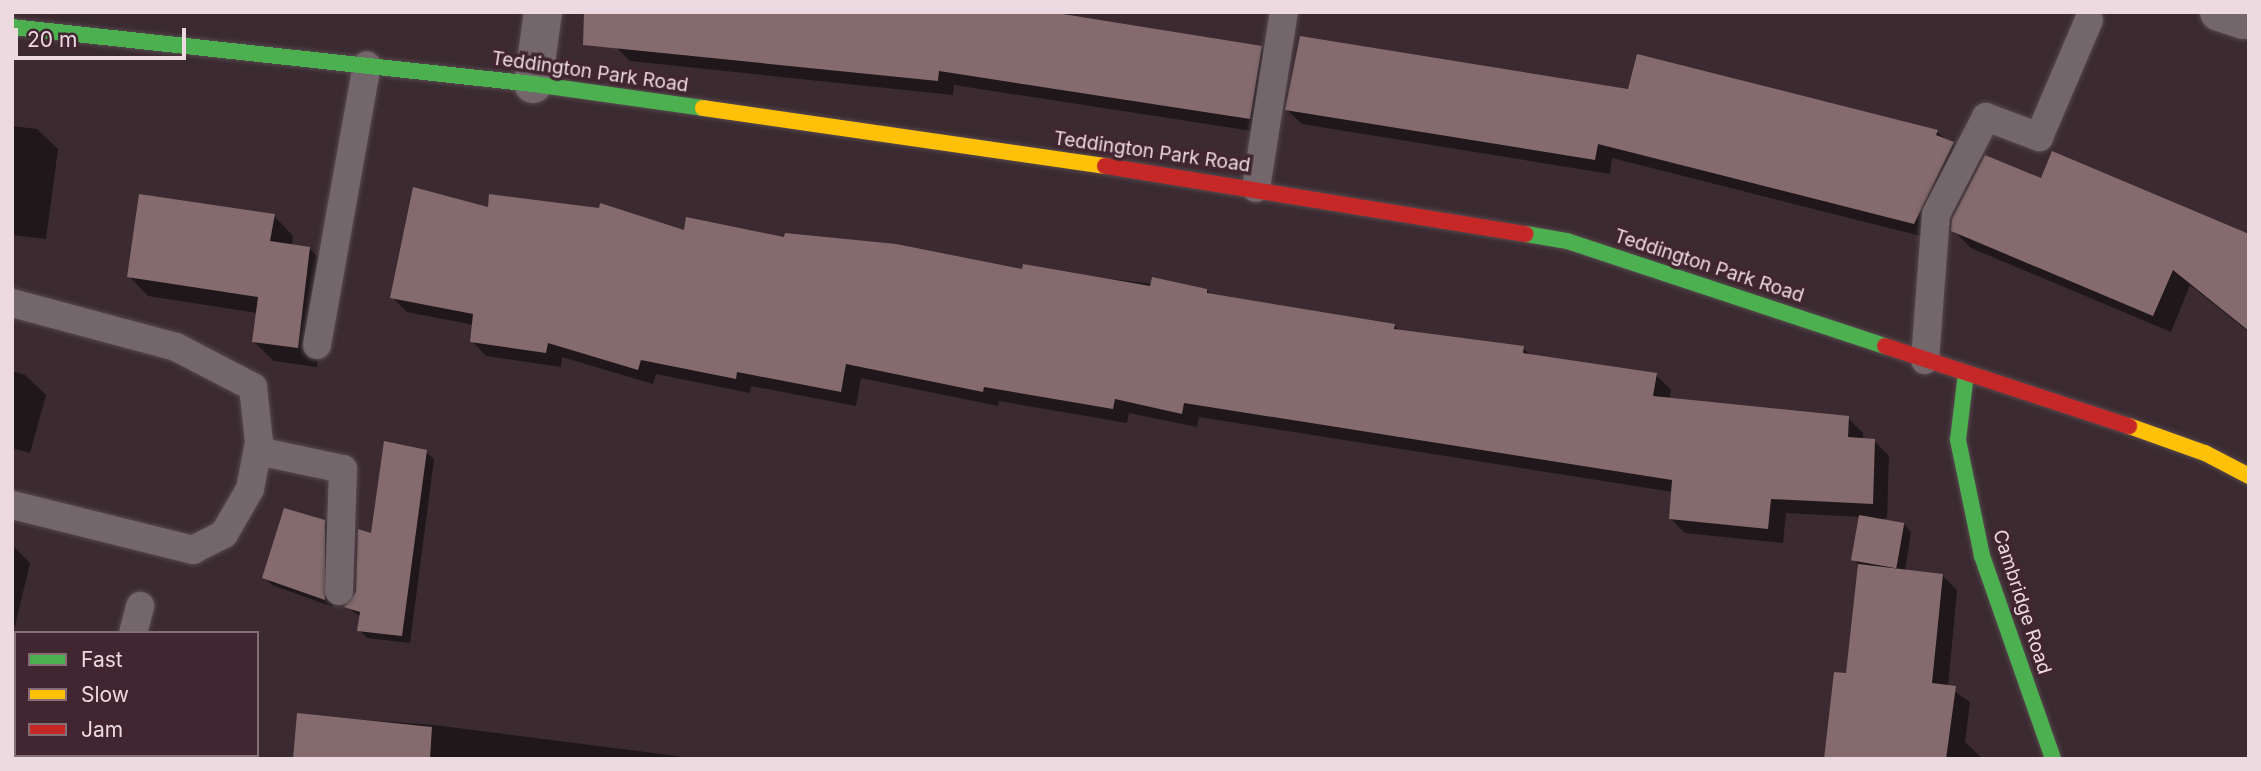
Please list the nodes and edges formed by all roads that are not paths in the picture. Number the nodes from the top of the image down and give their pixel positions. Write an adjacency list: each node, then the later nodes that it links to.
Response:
1 (543, 12): 8 (street)
2 (1284, 12): 9 (lane)
3 (2220, 12): 4 (street)
4 (2249, 13)
5 (2089, 20): 12 (lane)
6 (12, 27): 7 (street, Teddington Park Road)
7 (367, 65): 8 (street, Teddington Park Road); 11 (lane)
8 (533, 84): 9 (street, Teddington Park Road)
9 (1256, 188): 12 (street, Teddington Park Road)
10 (12, 303): 14 (lane)
11 (317, 345)
12 (1925, 360): 13 (street, Teddington Park Road)
13 (1966, 373): 15 (street, Teddington Park Road); 18 (street, Cambridge Road)
14 (258, 451): 16 (lane); 17 (lane)
15 (2249, 476)
16 (12, 505)
17 (339, 591)
18 (2053, 759)

